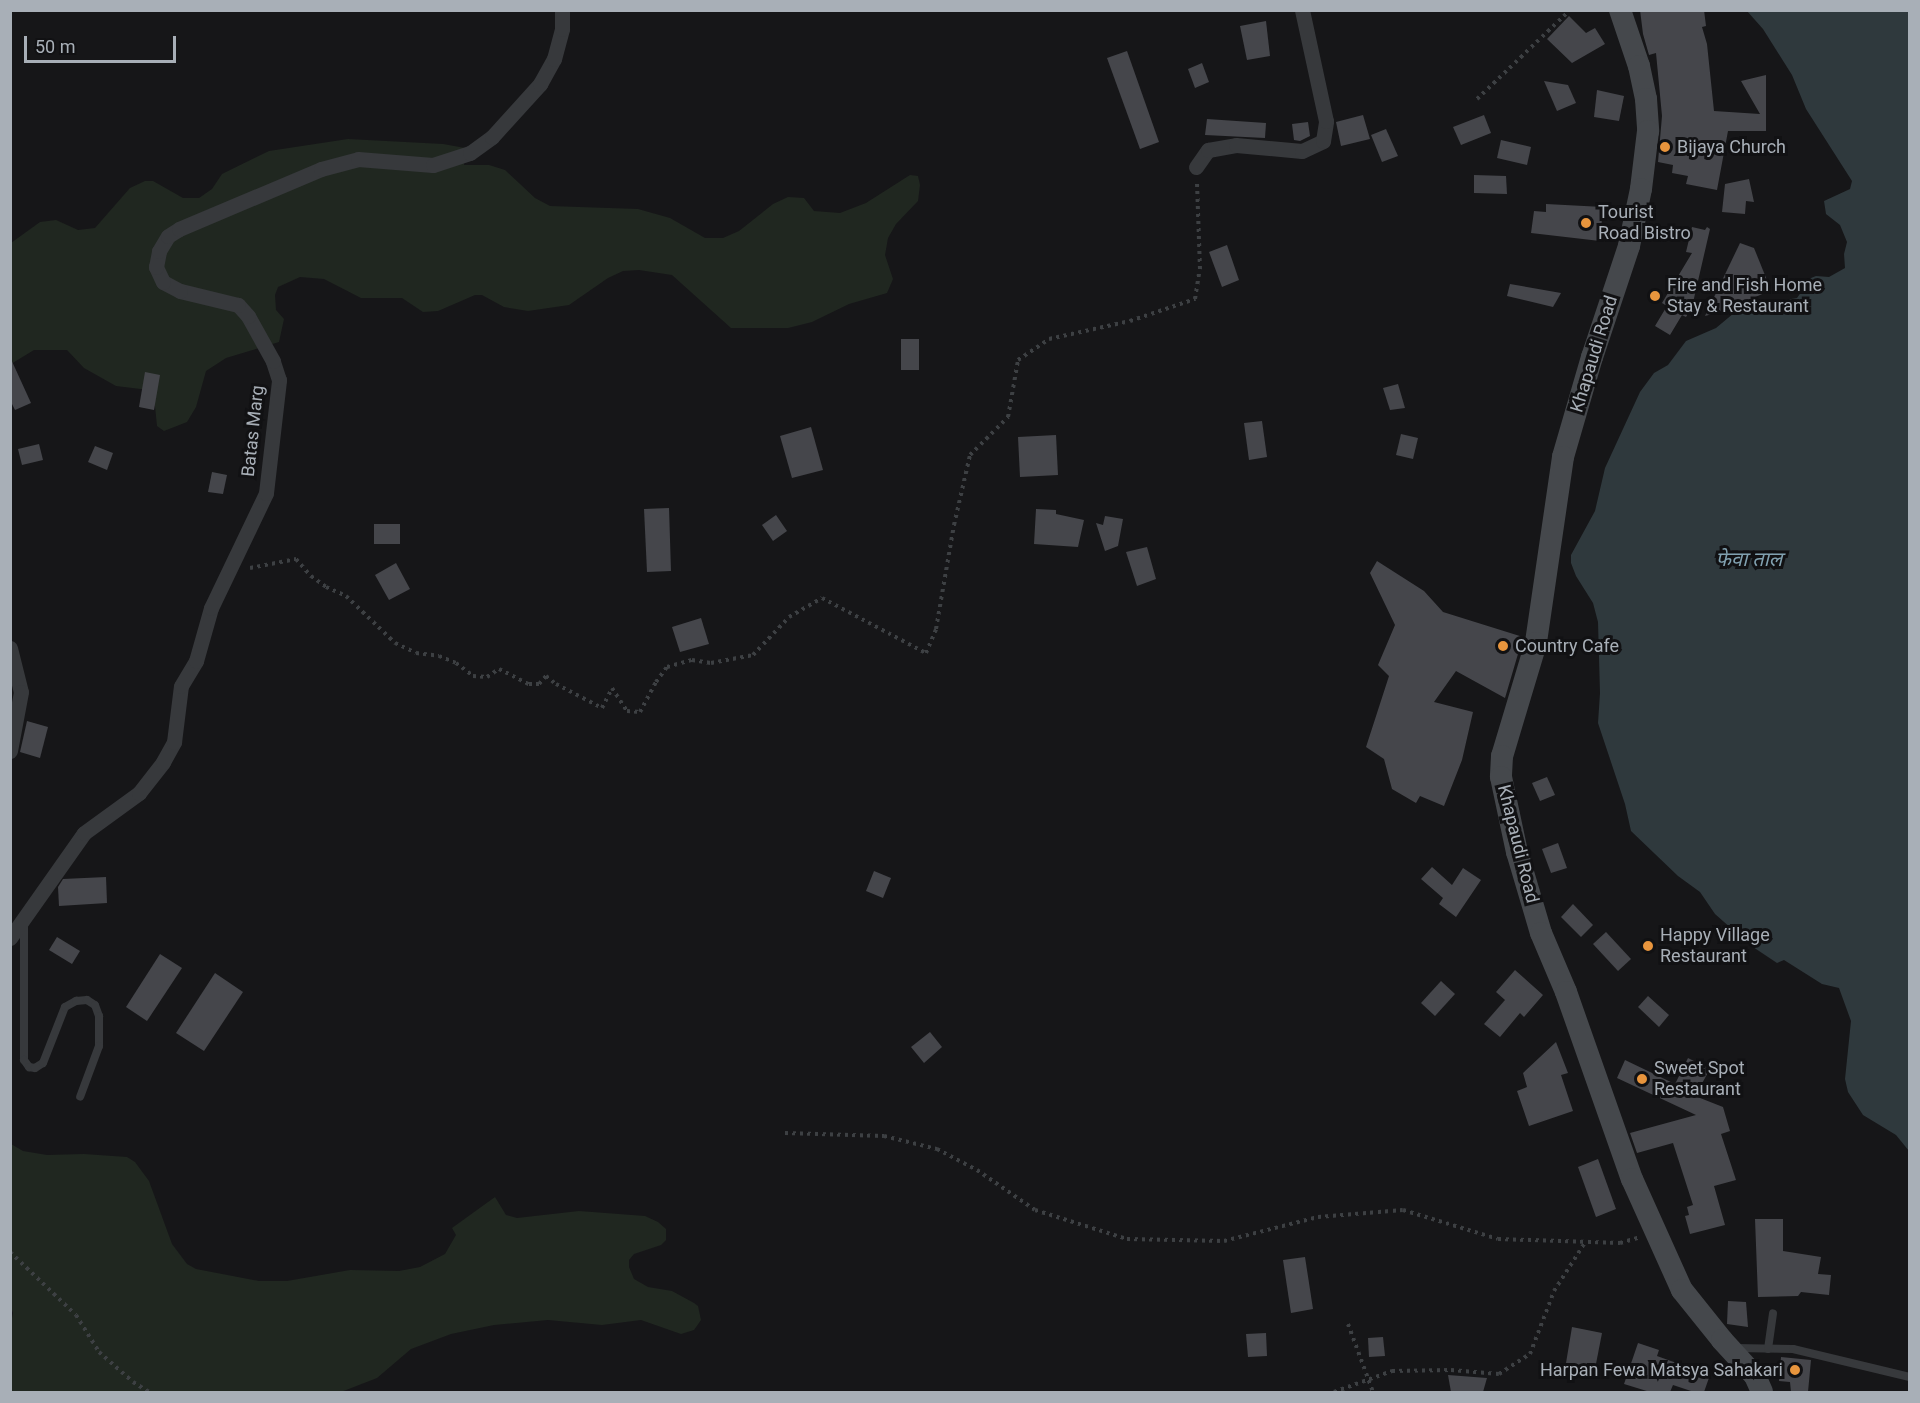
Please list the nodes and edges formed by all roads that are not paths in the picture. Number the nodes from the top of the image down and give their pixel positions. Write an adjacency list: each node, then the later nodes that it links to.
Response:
1 (562, 10): 7 (street, Batas Marg)
2 (1302, 10): 4 (street)
3 (1620, 10): 11 (main road, Khapaudi Road)
4 (1196, 167)
5 (10, 648): 6 (street)
6 (10, 751)
7 (24, 921): 8 (street, Batas Marg); 9 (lane)
8 (10, 938)
9 (80, 1097)
10 (1773, 1313): 12 (lane)
11 (1729, 1348): 12 (lane); 14 (main road, Khapaudi Road)
12 (1768, 1349): 13 (lane)
13 (1910, 1377)
14 (1762, 1392)

